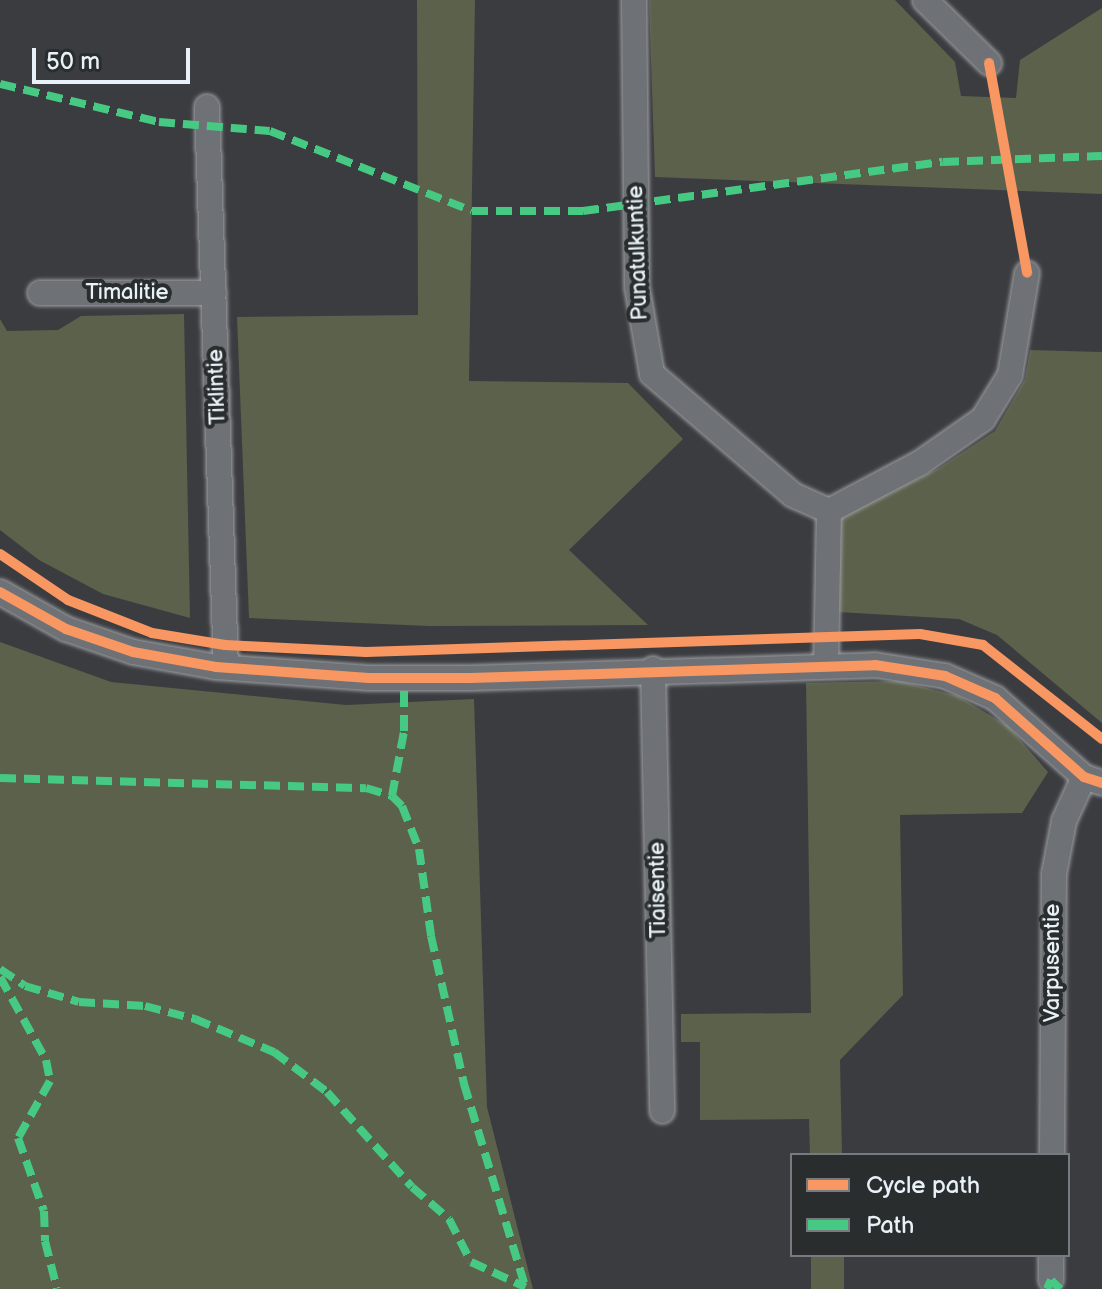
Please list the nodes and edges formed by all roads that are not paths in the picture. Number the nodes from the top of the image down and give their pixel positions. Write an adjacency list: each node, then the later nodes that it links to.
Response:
1 (634, 0): 8 (street, Punatulkuntie)
2 (925, 0): 3 (street)
3 (989, 63)
4 (207, 107): 7 (street, Tiklintie)
5 (1027, 273): 8 (street)
6 (40, 293): 7 (street, Timalitie)
7 (214, 293): 11 (street, Tiklintie)
8 (829, 511): 10 (street)
9 (0, 592): 11 (street)
10 (826, 666): 12 (street); 13 (street)
11 (226, 667): 12 (street)
12 (653, 669): 14 (street, Tiaisentie)
13 (1093, 780): 15 (street, Varpusentie)
14 (662, 1111)
15 (1052, 1153)
16 (1051, 1257): 17 (street)
17 (1051, 1280)

